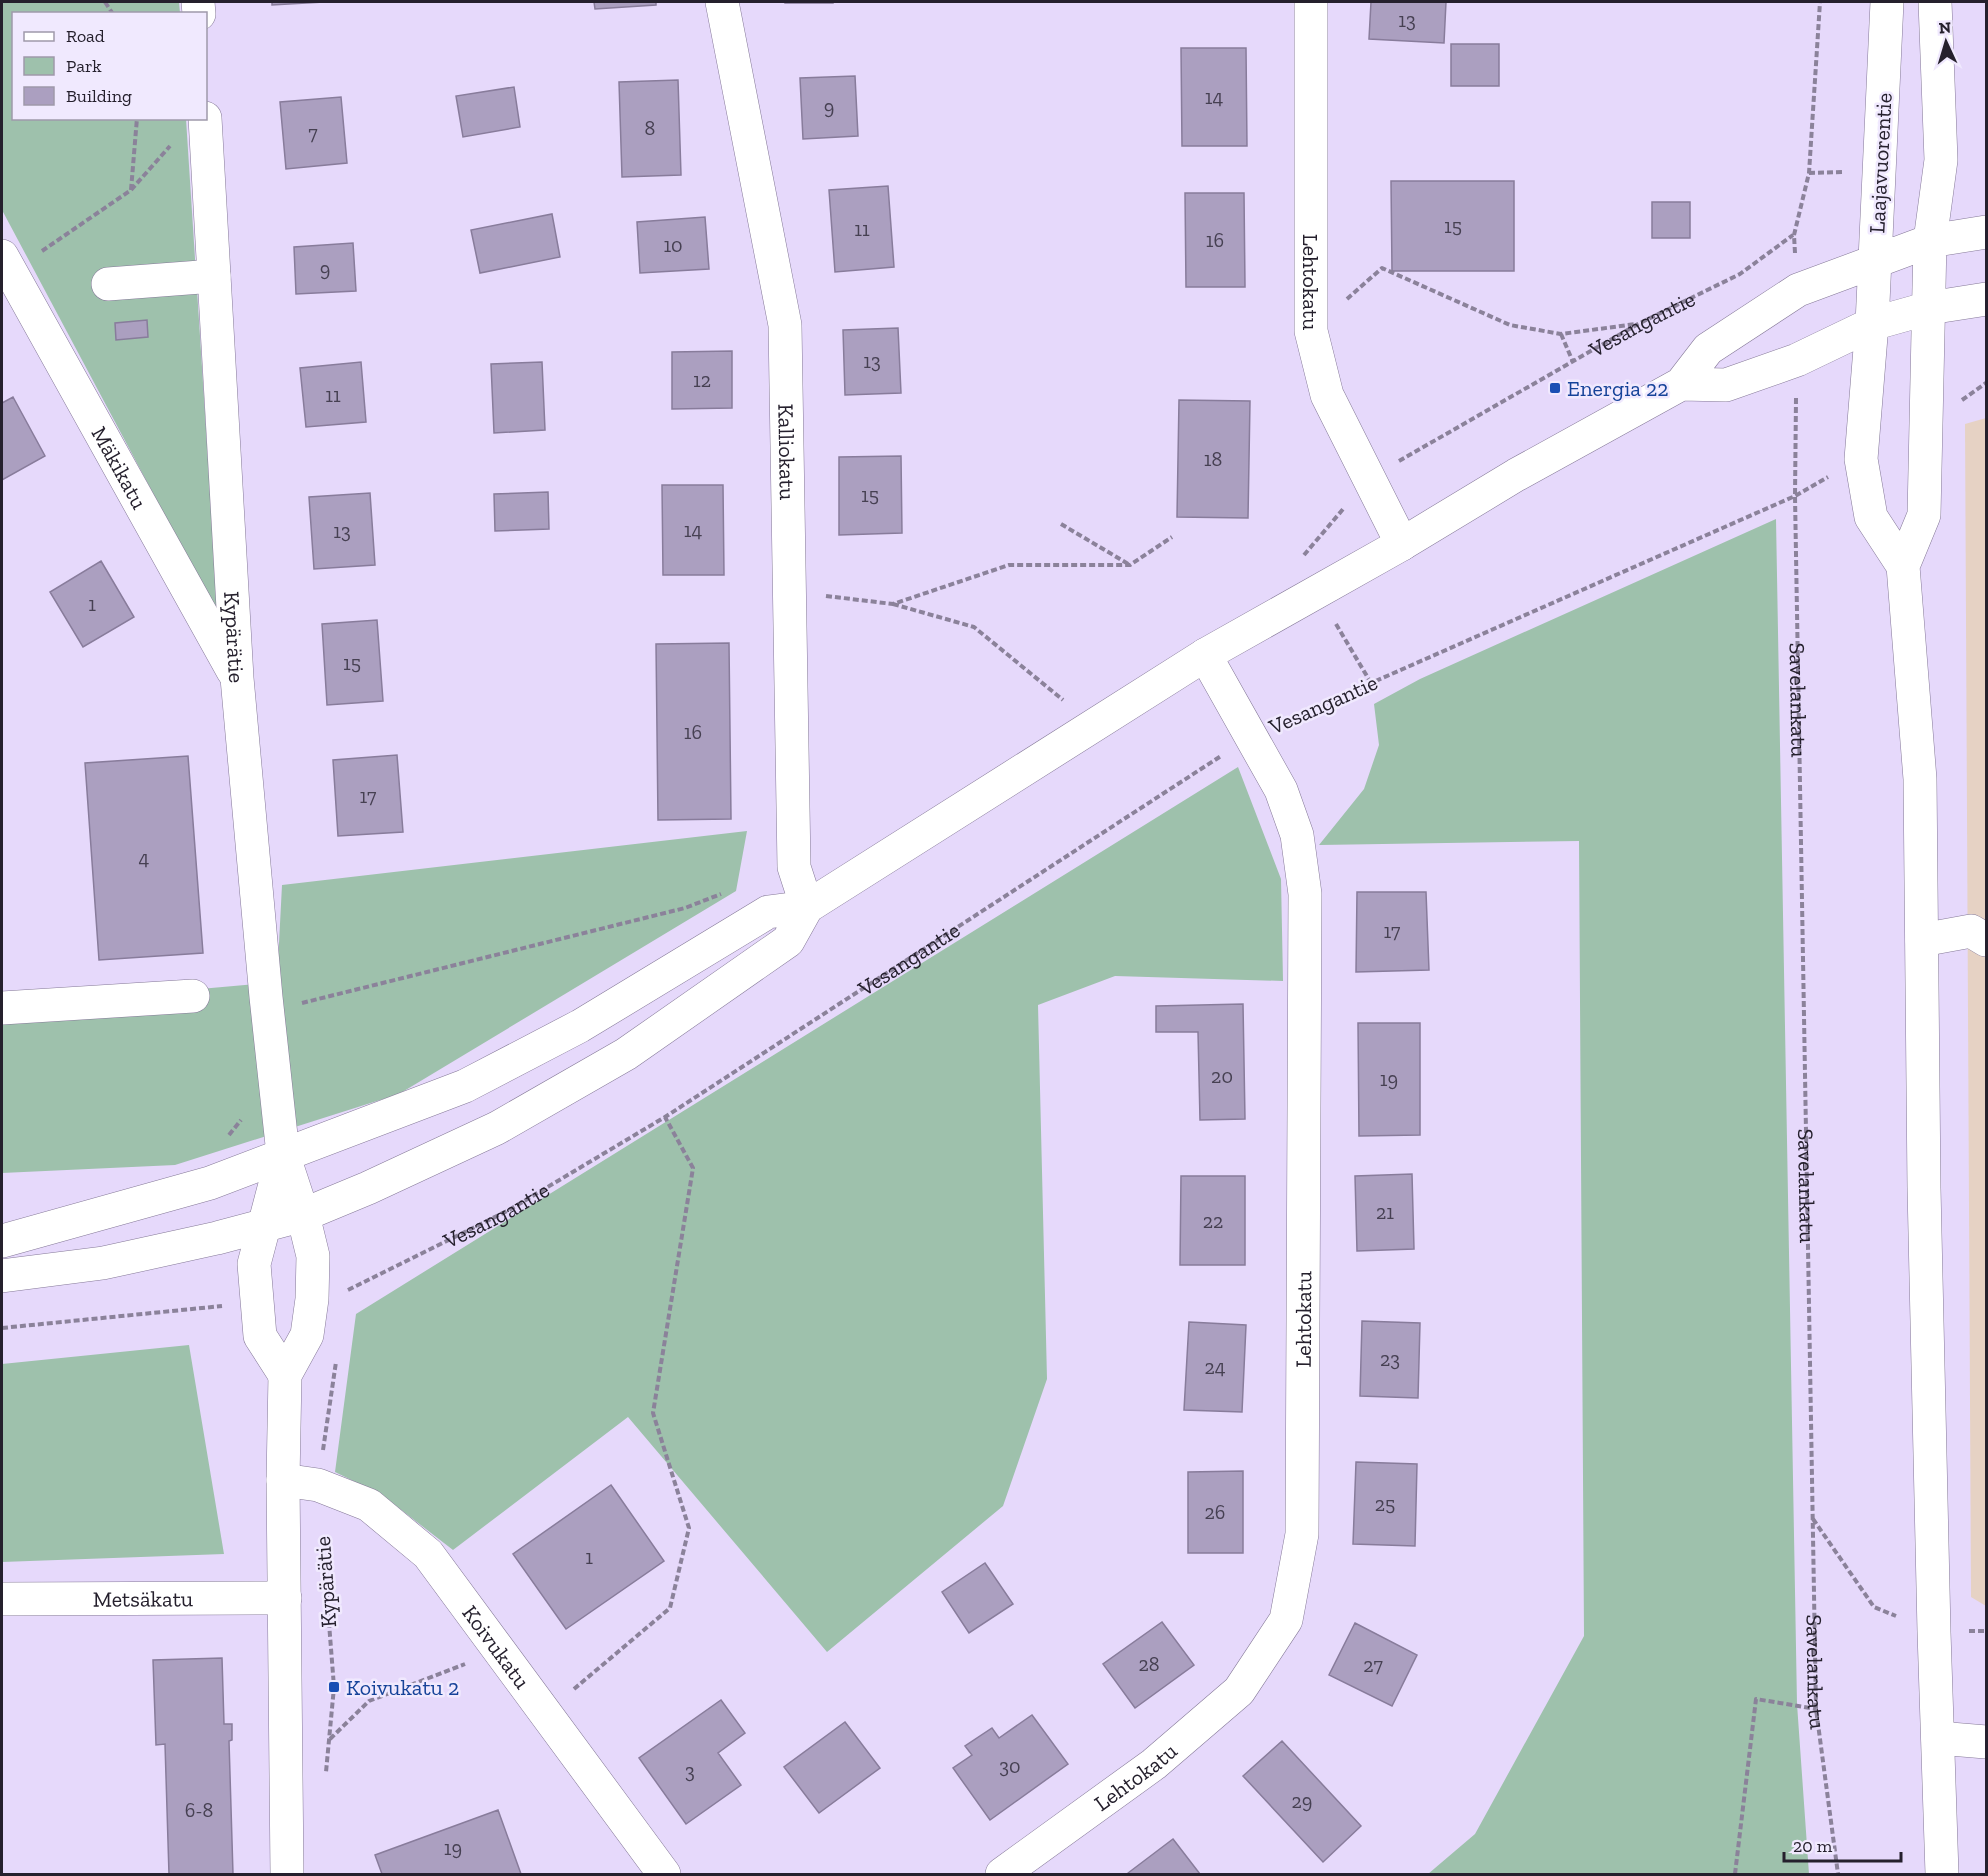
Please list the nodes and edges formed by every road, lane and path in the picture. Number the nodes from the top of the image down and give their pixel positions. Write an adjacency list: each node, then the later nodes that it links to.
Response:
1 (722, 2): 34 (street, Kalliokatu)
2 (1311, 2): 22 (street, Lehtokatu)
3 (1820, 2): 9 (path)
4 (1887, 2): 14 (street, Laajavuorentie)
5 (1935, 2): 13 (street)
6 (137, 120): 10 (path)
7 (205, 120): 16 (street, Kypärätie)
8 (170, 145): 10 (path)
9 (1809, 173)
10 (131, 190): 15 (path)
11 (1986, 232): 13 (street)
12 (1794, 235): 20 (path, Vesangantie)
13 (1930, 241): 14 (street); 19 (street)
14 (1875, 262): 21 (street, Laajavuorentie); 25 (street)
15 (6, 264): 37 (street, Mäkikatu)
16 (214, 276): 17 (street); 37 (street, Kypärätie)
17 (108, 284)
18 (1986, 299): 19 (street)
19 (1929, 308): 21 (street); 33 (street)
20 (1638, 324): 23 (path); 24 (path, Vesangantie)
21 (1872, 324): 25 (street); 33 (street)
22 (1311, 331): 23 (path); 26 (street, Lehtokatu)
23 (1561, 334): 24 (path)
24 (1573, 362): 26 (path, Vesangantie)
25 (1681, 384): 30 (street)
26 (1368, 479): 30 (street, Lehtokatu); 31 (path, Vesangantie)
27 (1794, 496): 39 (path, Vesangantie); 60 (path, Savelankatu)
28 (1061, 524): 32 (path)
29 (1172, 537): 32 (path)
30 (1402, 544): 36 (street)
31 (1299, 561)
32 (1130, 565): 35 (path)
33 (1903, 566): 42 (street)
34 (790, 592): 35 (path); 41 (street, Kalliokatu)
35 (893, 604): 38 (path)
36 (1205, 655): 39 (street, Lehtokatu); 41 (street)
37 (237, 678): 45 (street, Kypärätie)
38 (1056, 708)
39 (1250, 736): 47 (path, Vesangantie); 75 (street, Lehtokatu)
40 (729, 891): 45 (path)
41 (807, 907): 48 (street); 49 (street)
42 (1922, 940): 43 (street); 65 (street)
43 (1986, 940)
44 (193, 996): 46 (street)
45 (266, 996): 48 (street, Kypärätie)
46 (2, 1008)
47 (665, 1117): 53 (path, Vesangantie); 68 (path)
48 (283, 1154): 49 (street, Kypärätie); 50 (street, Kypärätie); 51 (street)
49 (303, 1215): 50 (street); 57 (street, Kypärätie)
50 (262, 1226): 52 (street); 54 (street, Kypärätie)
51 (2, 1241)
52 (2, 1276)
53 (345, 1302)
54 (258, 1305): 55 (path); 57 (street, Kypärätie)
55 (2, 1328)
56 (336, 1359): 59 (path)
57 (285, 1375): 58 (street, Kypärätie)
58 (283, 1480): 59 (street, Koivukatu); 62 (street, Kypärätie)
59 (318, 1485): 66 (street, Koivukatu)
60 (1812, 1518): 65 (path); 67 (path, Savelankatu)
61 (323, 1556): 70 (path, Kypärätie)
62 (285, 1598): 63 (street, Metsäkatu); 73 (street, Kypärätie)
63 (2, 1599)
64 (1986, 1631): 65 (path)
65 (1934, 1632): 69 (street)
66 (499, 1651): 68 (street, Koivukatu); 70 (path)
67 (1816, 1709): 76 (path); 77 (path, Savelankatu)
68 (545, 1713): 74 (street, Koivukatu)
69 (1938, 1738): 71 (street); 78 (street)
70 (329, 1740): 72 (path, Kypärätie)
71 (1986, 1742)
72 (325, 1779)
73 (286, 1875)
74 (664, 1875)
75 (1002, 1875)
76 (1735, 1875)
77 (1838, 1875)
78 (1942, 1875)

